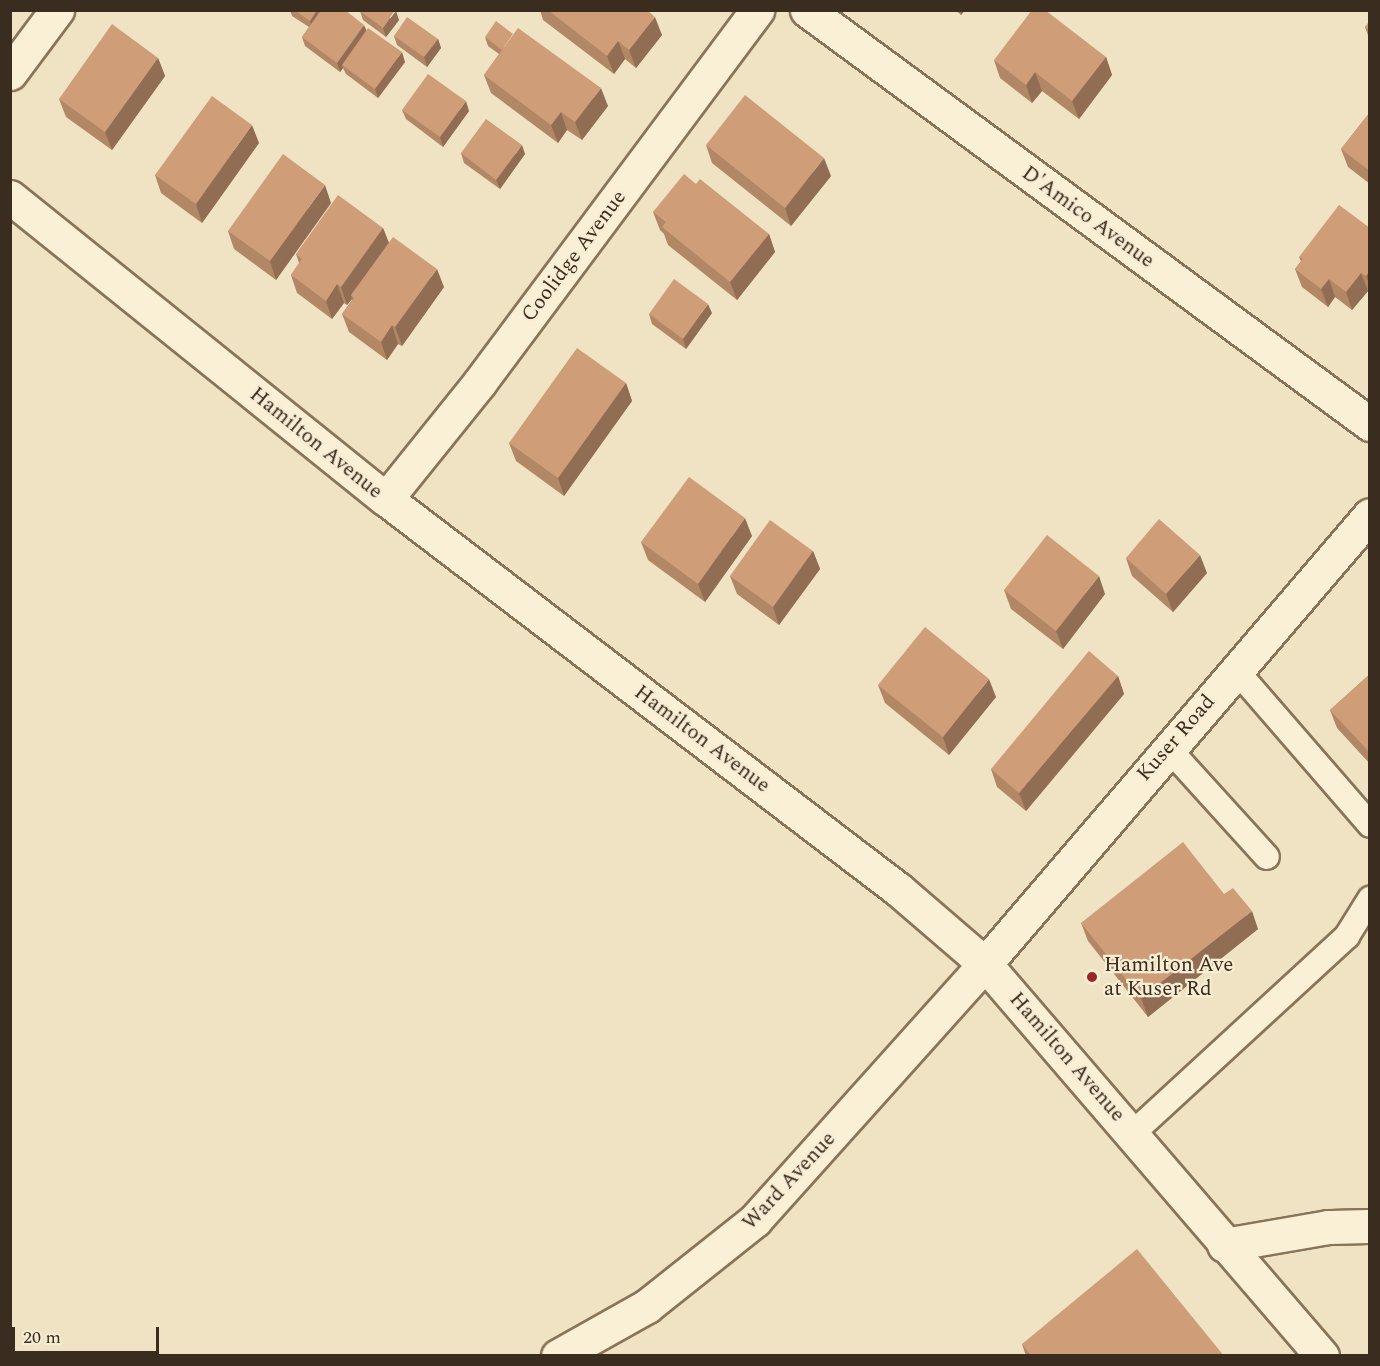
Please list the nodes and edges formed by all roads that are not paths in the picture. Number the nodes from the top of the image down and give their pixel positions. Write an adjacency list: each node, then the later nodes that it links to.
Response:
1 (57, 10): 4 (street)
2 (757, 10): 7 (street, Coolidge Avenue)
3 (807, 10): 6 (street, D'Amico Avenue)
4 (10, 73)
5 (10, 197): 7 (street, Hamilton Avenue)
6 (1370, 424)
7 (386, 499): 14 (street, Hamilton Avenue)
8 (1370, 515): 9 (street, Kuser Road)
9 (1235, 669): 10 (street, Kuser Road); 11 (lane)
10 (1168, 748): 12 (lane); 14 (street, Kuser Road)
11 (1370, 825)
12 (1267, 857)
13 (1370, 899): 15 (lane)
14 (985, 964): 15 (street, Hamilton Avenue); 19 (street, Ward Avenue)
15 (1133, 1133): 17 (street, Hamilton Avenue)
16 (1370, 1226): 17 (street)
17 (1224, 1245): 18 (street, Hamilton Avenue)
18 (1310, 1352)
19 (558, 1356)

